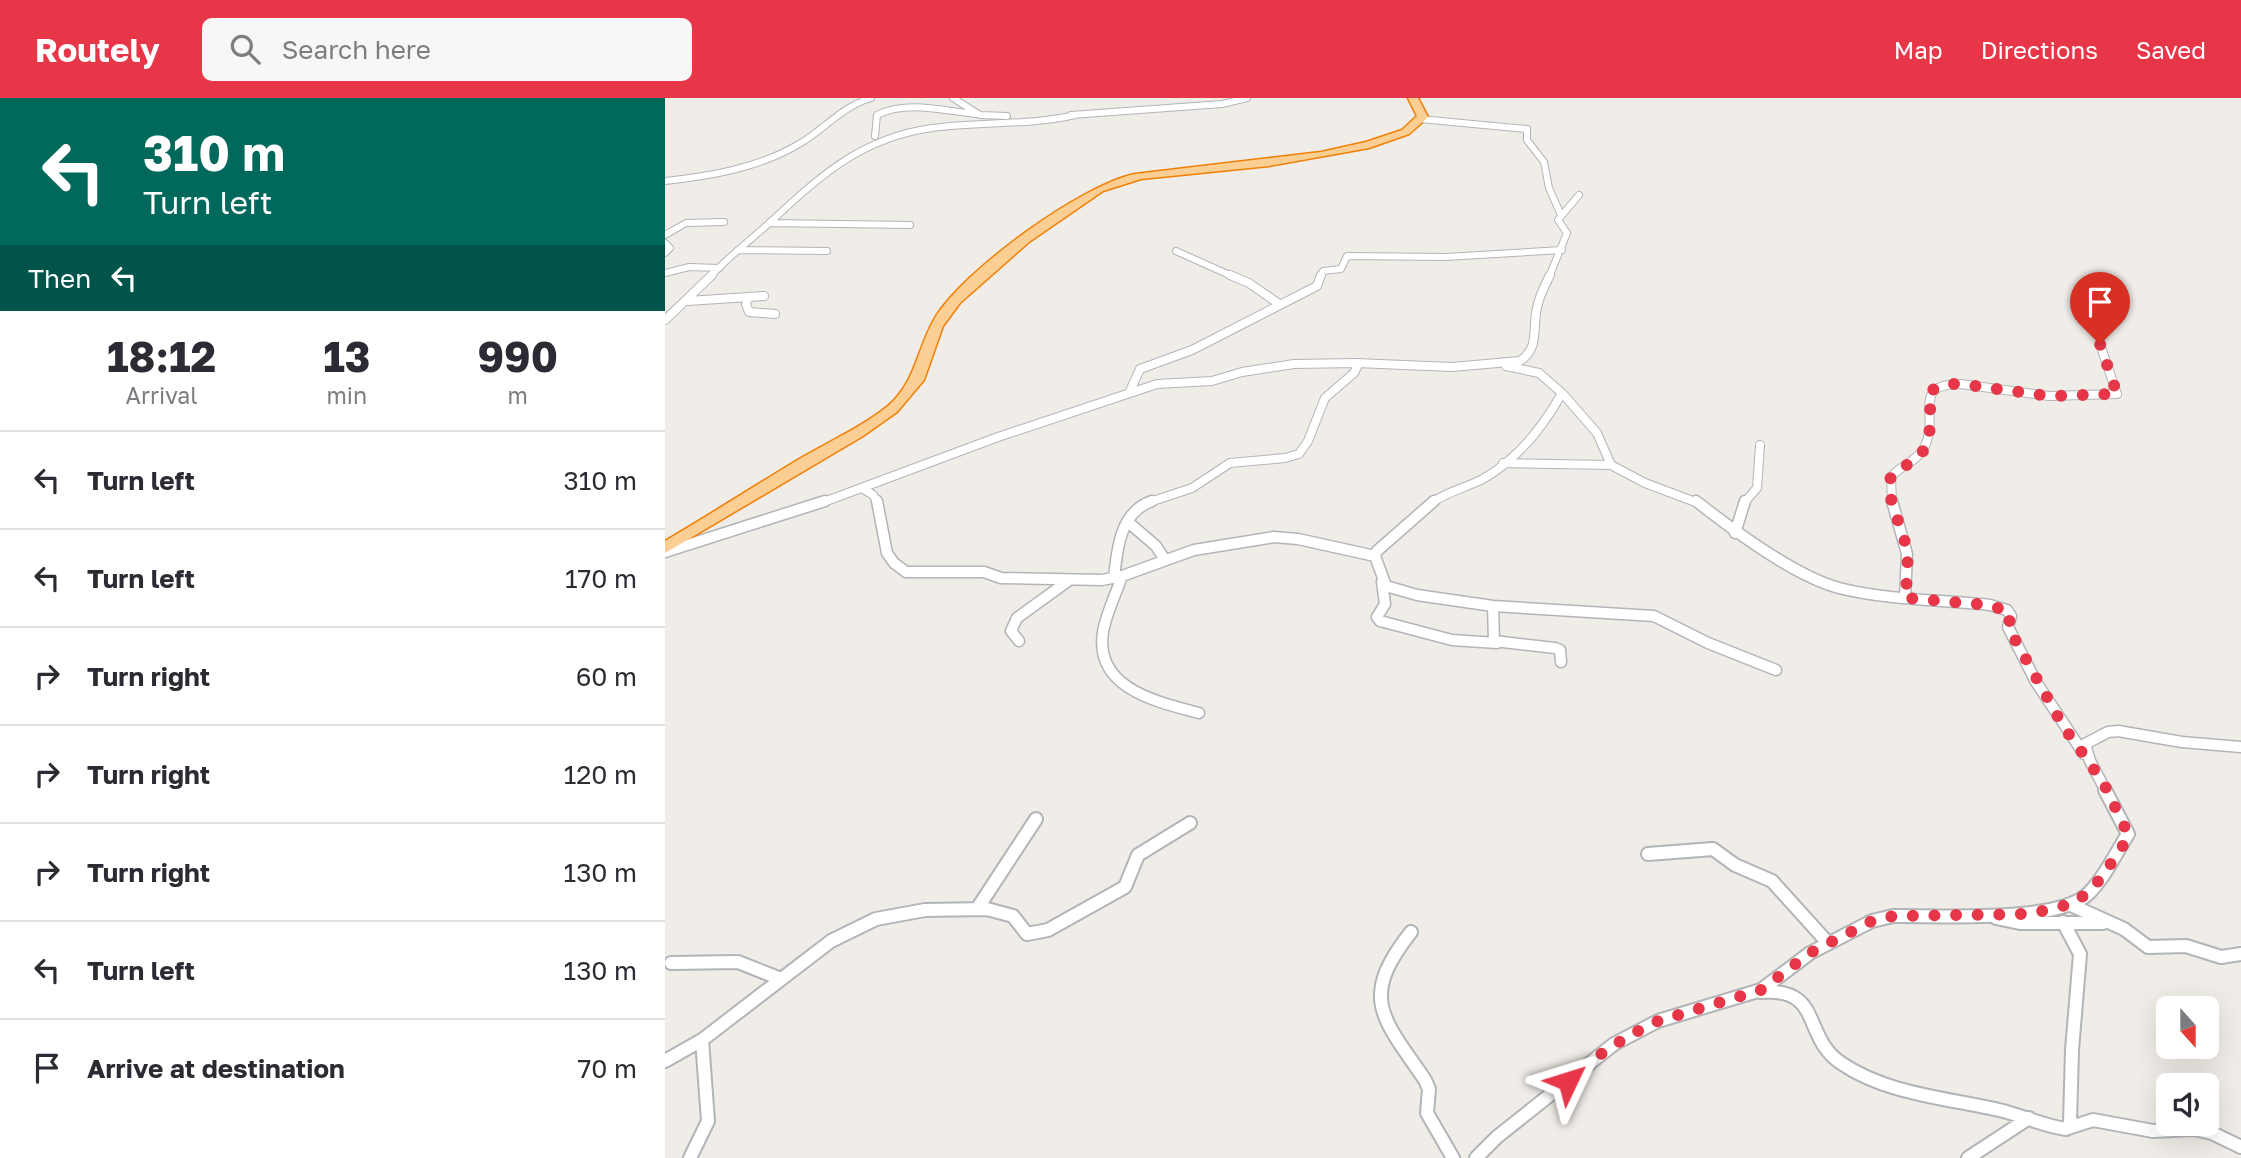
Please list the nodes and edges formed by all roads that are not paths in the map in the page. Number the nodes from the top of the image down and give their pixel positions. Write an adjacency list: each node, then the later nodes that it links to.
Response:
1 (871, 98): 9 (street)
2 (953, 98): 5 (street)
3 (1247, 98): 6 (street)
4 (1413, 98): 7 (highway)
5 (981, 115): 6 (street); 8 (street)
6 (1076, 115): 13 (street)
7 (1420, 119): 11 (street); 41 (highway)
8 (875, 136)
9 (665, 181)
10 (1579, 195): 11 (street)
11 (1561, 215): 18 (street)
12 (724, 222): 15 (street)
13 (769, 223): 14 (street); 17 (street)
14 (910, 225)
15 (665, 235)
16 (665, 243): 21 (street)
17 (738, 250): 19 (street); 22 (street)
18 (1562, 250): 27 (street); 32 (street)
19 (827, 251)
20 (1176, 251): 27 (street)
21 (665, 253)
22 (719, 268): 23 (street); 26 (street)
23 (665, 273)
24 (764, 296): 25 (street)
25 (748, 298): 26 (street); 28 (street)
26 (688, 301): 29 (street)
27 (1279, 304): 33 (street)
28 (775, 314)
29 (665, 320)
30 (2100, 344): 47 (street)
31 (1359, 363): 32 (street); 33 (street); 39 (street)
32 (1499, 364): 34 (street)
33 (1130, 391): 38 (street)
34 (1562, 393): 36 (street); 37 (street)
35 (1760, 445): 40 (street)
36 (1503, 463): 37 (street); 42 (street)
37 (1611, 465): 40 (street)
38 (862, 488): 41 (street); 45 (street)
39 (1128, 522): 43 (street); 44 (street)
40 (1735, 533): 47 (street)
41 (665, 550)
42 (1375, 556): 43 (street); 46 (street)
43 (1165, 560): 44 (street)
44 (1118, 577): 45 (street); 53 (street)
45 (1067, 581): 49 (street)
46 (1382, 581): 48 (street); 50 (street)
47 (1905, 598): 55 (street)
48 (1493, 606): 50 (street); 52 (street)
49 (1019, 641)
50 (1497, 643): 51 (street)
51 (1561, 662)
52 (1776, 670)
53 (1199, 713)
54 (2241, 747): 55 (street)
55 (2090, 762): 59 (street)
56 (1036, 819): 60 (street)
57 (1190, 823): 60 (street)
58 (1648, 855): 65 (street)
59 (2071, 905): 61 (street); 63 (street)
60 (977, 909): 68 (street)
61 (1985, 915): 62 (street); 65 (street)
62 (2063, 922): 63 (street); 73 (street)
63 (2117, 926): 66 (street)
64 (1411, 932): 76 (street)
65 (1828, 943): 69 (street)
66 (2241, 954)
67 (671, 963): 68 (street)
68 (781, 979): 70 (street)
69 (1753, 993): 72 (street); 77 (street)
70 (702, 1040): 71 (street); 75 (street)
71 (665, 1060)
72 (2029, 1118): 73 (street); 78 (street)
73 (2068, 1128): 74 (street)
74 (2241, 1147)
75 (690, 1158)
76 (1453, 1158)
77 (1476, 1158)
78 (1968, 1158)

